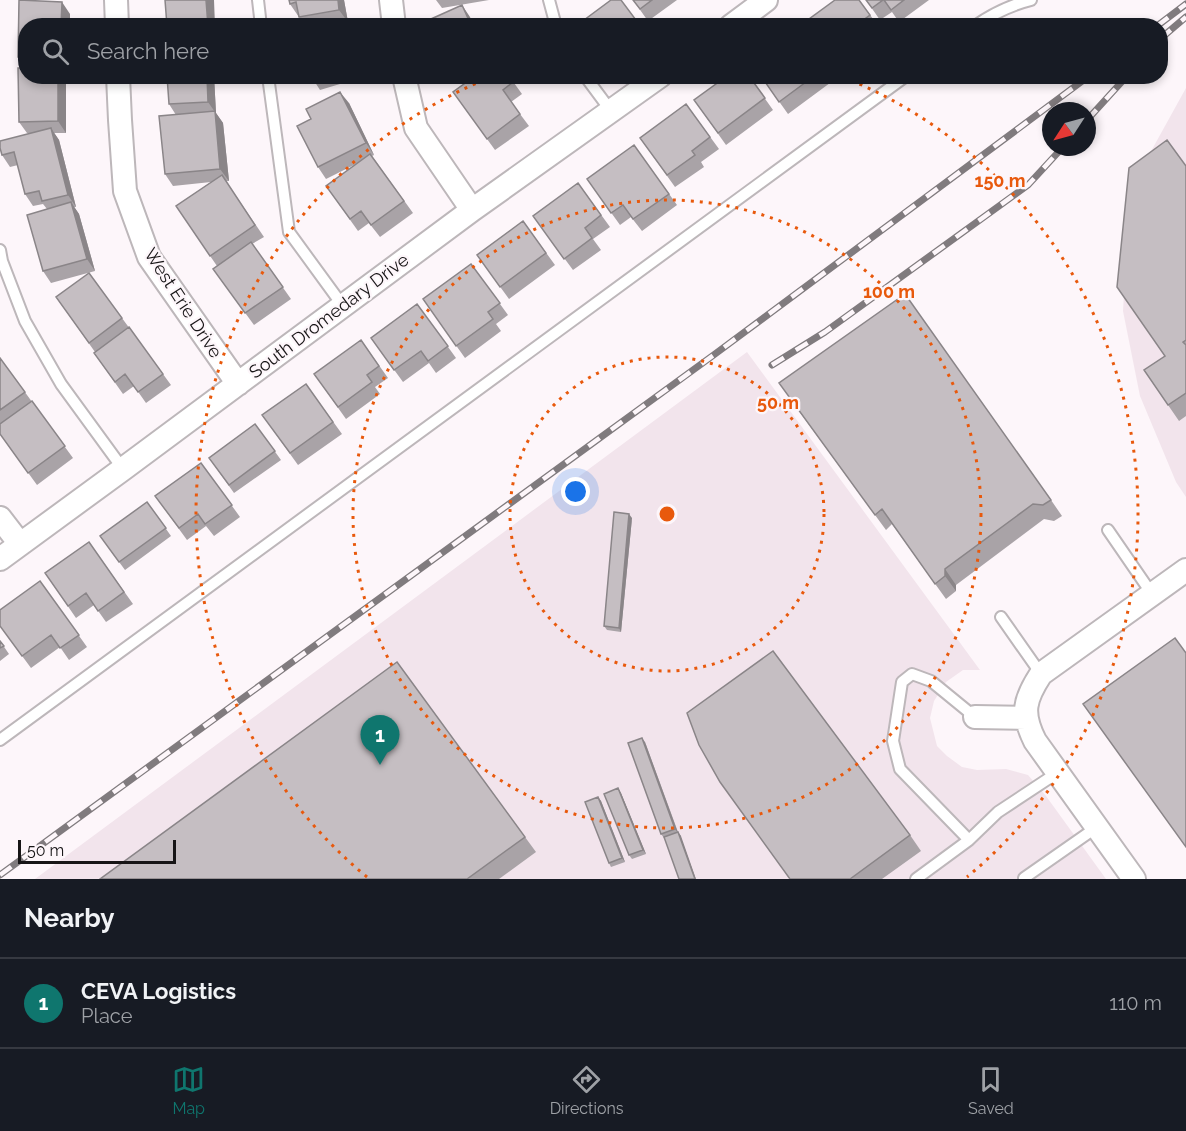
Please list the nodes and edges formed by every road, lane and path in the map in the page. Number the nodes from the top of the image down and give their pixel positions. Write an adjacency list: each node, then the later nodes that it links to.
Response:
1 (116, 0): 7 (street)
2 (258, 0): 8 (lane)
3 (391, 0): 9 (street)
4 (549, 0): 10 (lane)
5 (1031, 0): 12 (lane)
6 (755, 3): 11 (street)
7 (117, 18)
8 (260, 18)
9 (393, 18)
10 (554, 18)
11 (739, 18)
12 (986, 18)
13 (118, 84): 23 (street, West Erie Drive)
14 (269, 84): 22 (lane)
15 (406, 84): 20 (street)
16 (591, 84): 19 (lane)
17 (649, 84): 19 (street, South Dromedary Drive)
18 (895, 84): 35 (lane)
19 (611, 111): 20 (street, South Dromedary Drive)
20 (472, 210): 22 (street, South Dromedary Drive)
21 (0, 250): 24 (lane)
22 (343, 306): 23 (street, South Dromedary Drive)
23 (238, 384): 24 (street, South Dromedary Drive)
24 (123, 469): 27 (street, South Dromedary Drive)
25 (0, 518): 27 (street)
26 (1108, 530): 30 (lane)
27 (20, 544): 28 (street, South Dromedary Drive)
28 (0, 559)
29 (1186, 570): 30 (street)
30 (1152, 594): 32 (street)
31 (1001, 617): 32 (lane)
32 (1041, 674): 33 (street)
33 (1026, 711): 34 (street); 36 (street)
34 (975, 717): 38 (lane)
35 (0, 740)
36 (1058, 773): 37 (street); 38 (lane)
37 (1097, 827): 39 (lane); 41 (street)
38 (969, 840): 40 (lane)
39 (1024, 878)
40 (916, 879)
41 (1134, 879)

